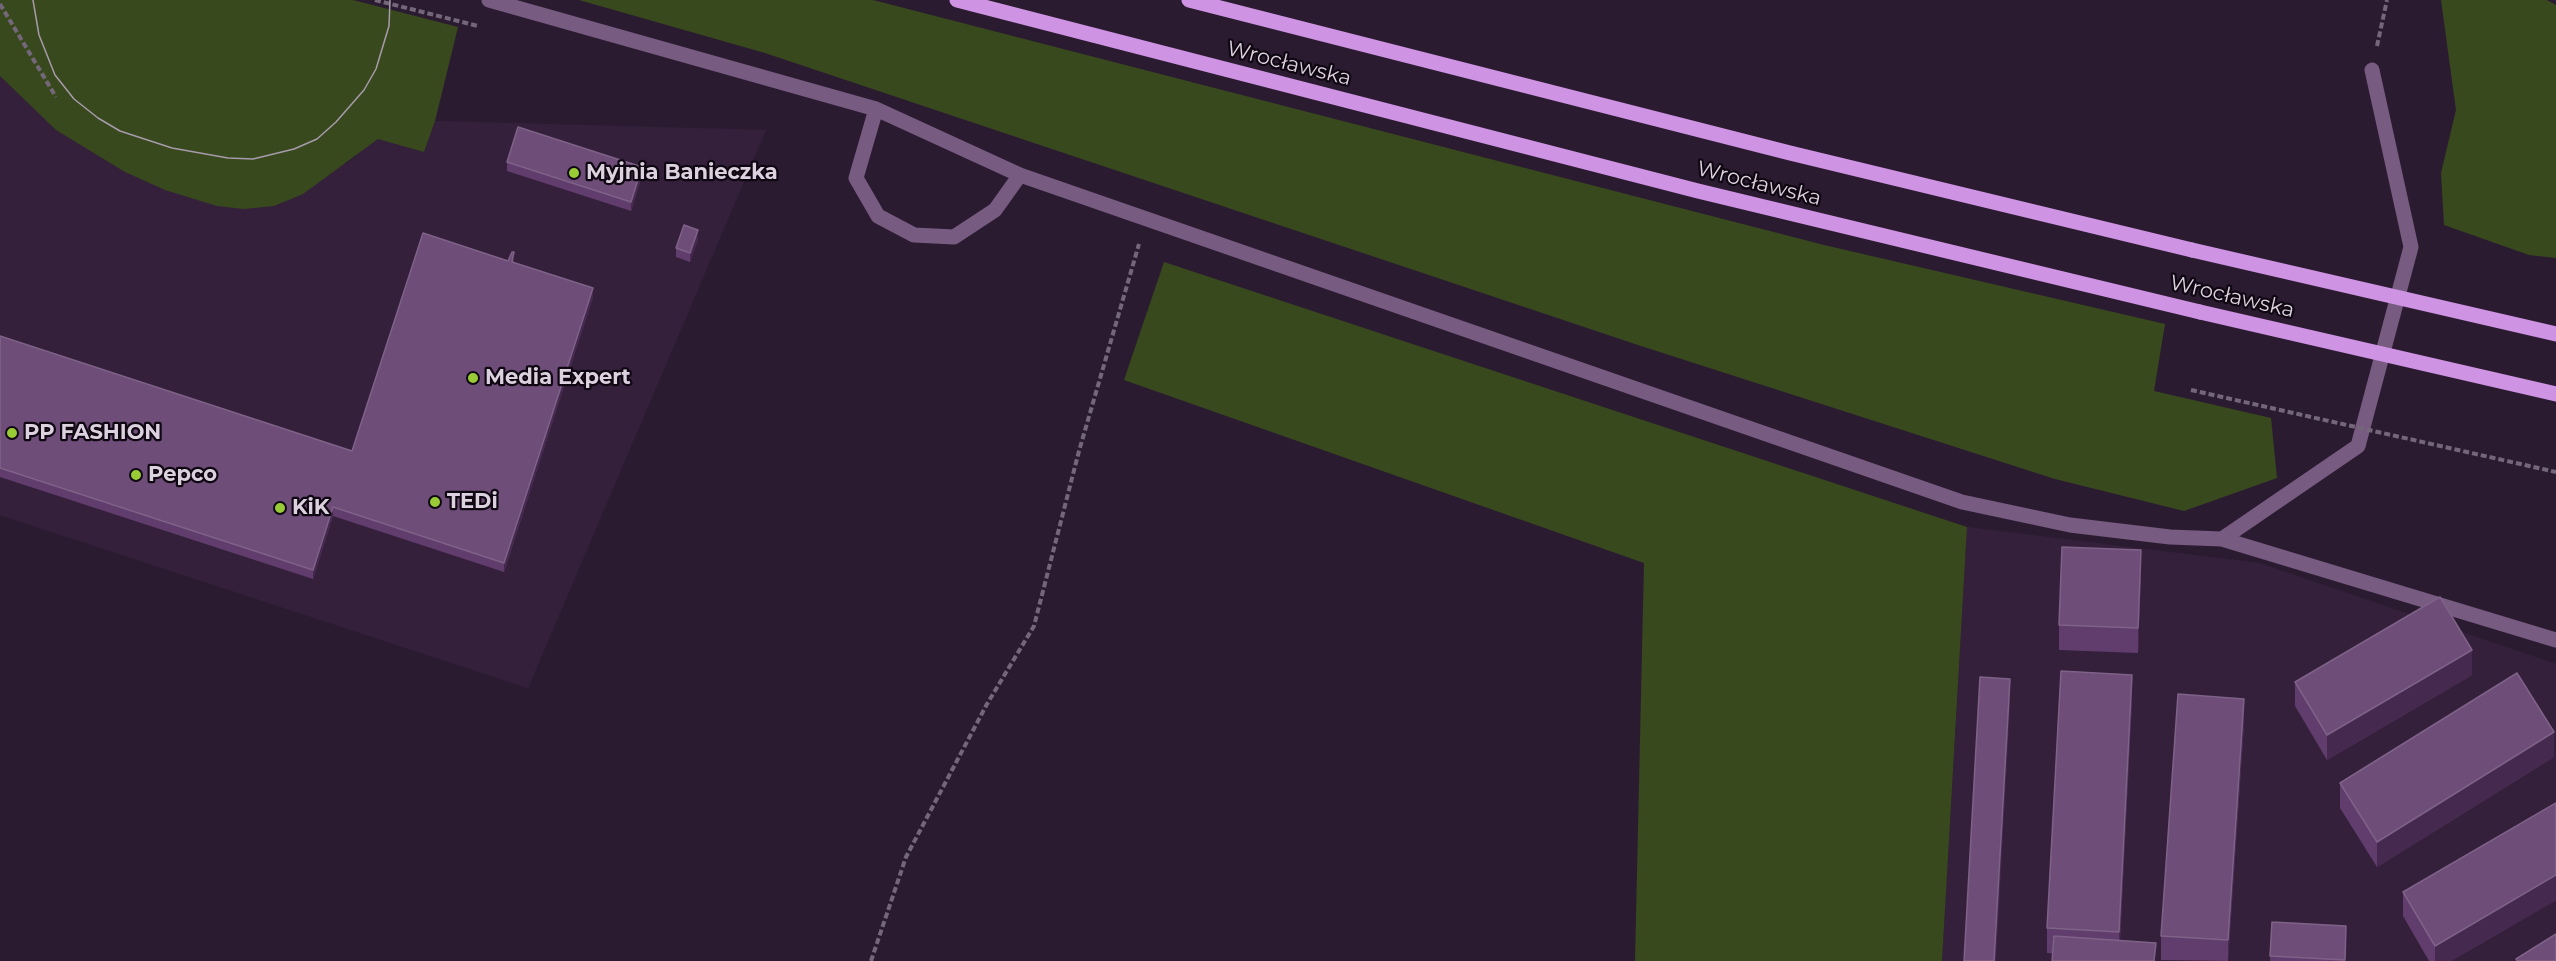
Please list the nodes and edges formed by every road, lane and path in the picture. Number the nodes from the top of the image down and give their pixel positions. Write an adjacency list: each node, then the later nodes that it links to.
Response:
1 (489, 0): 8 (lane)
2 (957, 0): 13 (main road, Wrocławska, bridge)
3 (1189, 0): 11 (main road, Wrocławska, bridge)
4 (2387, 0): 6 (path)
5 (0, 4): 7 (path)
6 (2372, 70): 15 (lane)
7 (56, 97)
8 (876, 109): 9 (lane); 9 (lane)
9 (1020, 175): 10 (lane)
10 (1147, 218): 15 (lane); 17 (path)
11 (2556, 334)
12 (2191, 390): 14 (path, bridge)
13 (2556, 394)
14 (2556, 472)
15 (2222, 539): 16 (lane)
16 (2556, 640)
17 (871, 961)

